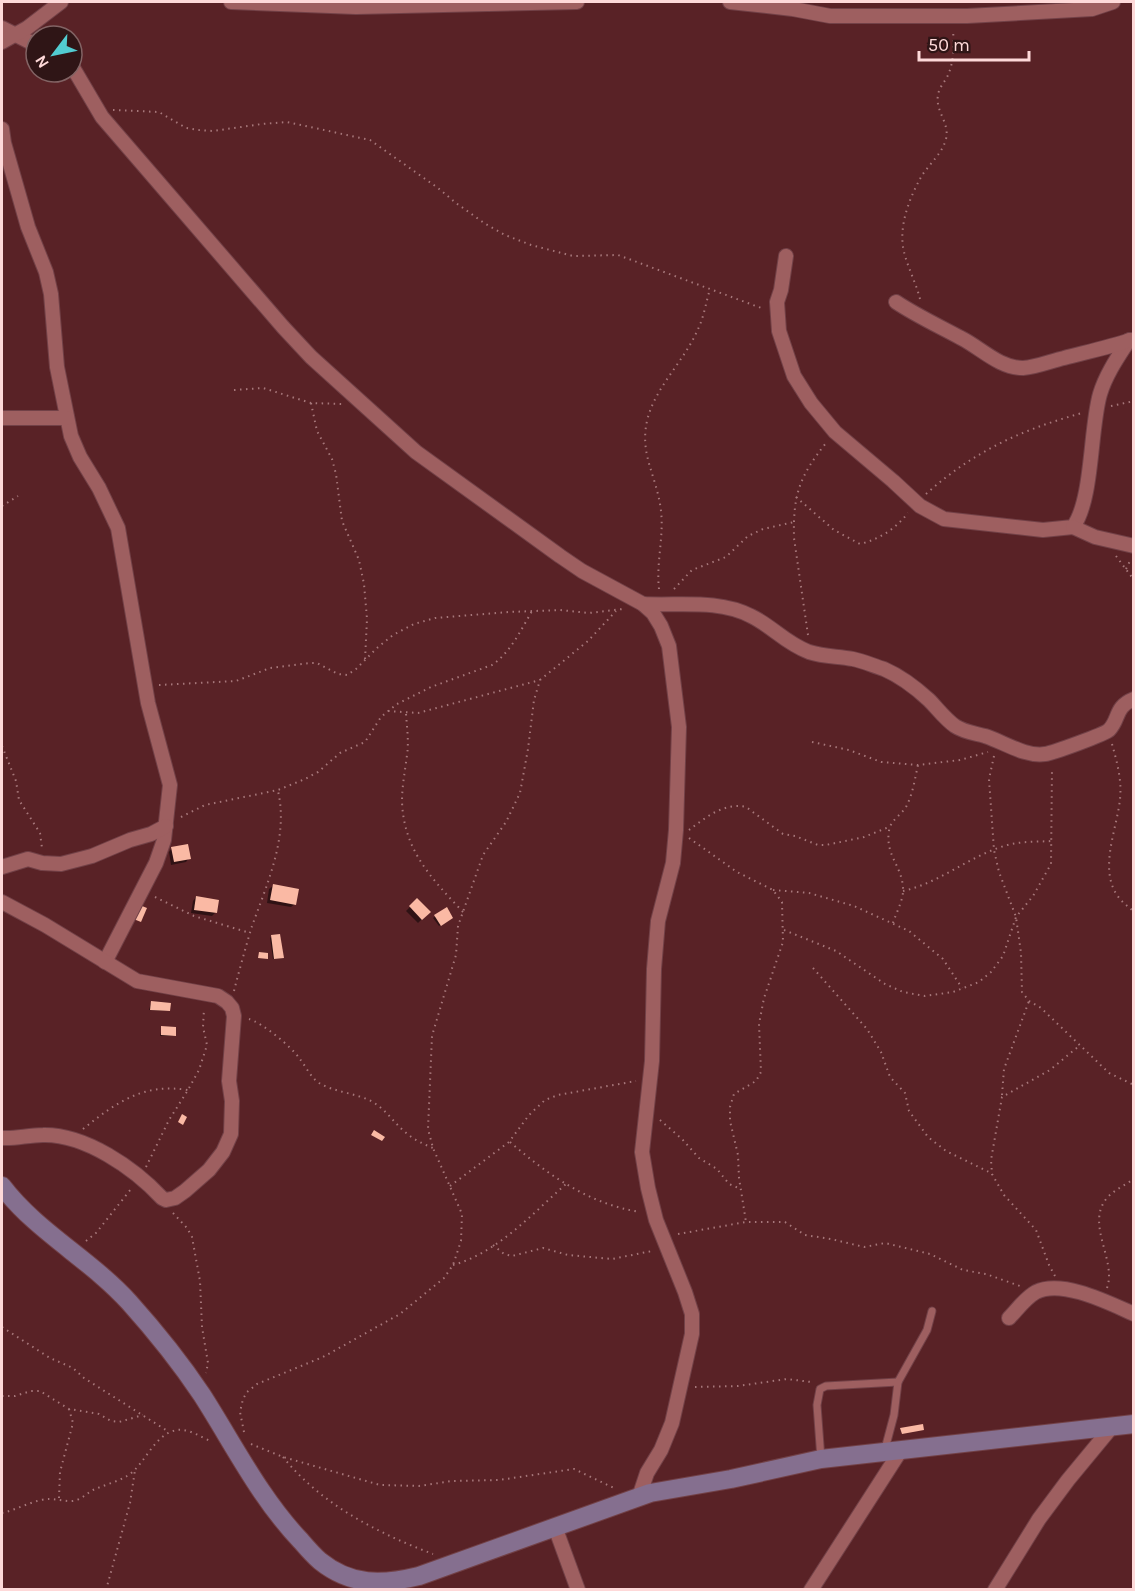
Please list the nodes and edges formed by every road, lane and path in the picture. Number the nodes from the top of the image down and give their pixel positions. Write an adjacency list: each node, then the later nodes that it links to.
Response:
1 (61, 2): 8 (street)
2 (231, 2): 3 (street)
3 (577, 2)
4 (730, 2): 6 (street)
5 (1113, 2): 6 (street)
6 (952, 15): 17 (path)
7 (2, 28): 8 (street)
8 (8, 39): 9 (street)
9 (24, 42)
10 (82, 84): 11 (street)
11 (98, 111): 14 (path); 22 (street)
12 (2, 129): 25 (street)
13 (786, 256): 16 (street)
14 (710, 289): 16 (path); 39 (path)
15 (896, 302): 17 (street)
16 (777, 314): 26 (street)
17 (921, 319): 18 (street)
18 (1131, 340): 23 (street)
19 (234, 390): 21 (path)
20 (1134, 400): 23 (path)
21 (311, 403): 22 (path); 43 (path)
22 (364, 404): 38 (street)
23 (1097, 409): 29 (path); 32 (street)
24 (2, 418): 25 (street)
25 (67, 418): 45 (street)
26 (835, 432): 28 (path); 29 (street)
27 (18, 496): 30 (path)
28 (796, 497): 29 (path); 31 (path)
29 (916, 503): 32 (street)
30 (2, 506)
31 (794, 522): 39 (path); 42 (path)
32 (1073, 527): 33 (street)
33 (1104, 539): 34 (street); 36 (path)
34 (1134, 546)
35 (1134, 553): 36 (path)
36 (1126, 569): 37 (path)
37 (1134, 580)
38 (643, 604): 39 (street); 41 (path); 78 (street)
39 (660, 604): 42 (street)
40 (532, 611): 41 (path); 43 (path); 47 (path)
41 (616, 611): 44 (path)
42 (810, 652): 52 (street)
43 (365, 660): 45 (path)
44 (540, 680): 48 (path); 65 (path)
45 (145, 686): 55 (street)
46 (1134, 699): 49 (street)
47 (387, 711): 48 (path); 54 (path)
48 (406, 714): 65 (path)
49 (1109, 729): 52 (street); 66 (path)
50 (812, 742): 53 (path)
51 (2, 746): 59 (path)
52 (1052, 753): 57 (path)
53 (918, 765): 56 (path); 58 (path)
54 (278, 790): 55 (path); 70 (path)
55 (166, 826): 59 (street); 61 (street)
56 (889, 827): 62 (path); 63 (path)
57 (1052, 841): 58 (path); 67 (path)
58 (994, 850): 63 (path); 67 (path)
59 (42, 863): 60 (street)
60 (2, 867)
61 (142, 889): 70 (path); 71 (street)
62 (773, 890): 68 (path); 69 (path)
63 (903, 891): 68 (path)
64 (2, 902): 71 (street)
65 (463, 912): 86 (path)
66 (1134, 912)
67 (1016, 917): 73 (path); 75 (path)
68 (892, 924): 73 (path)
69 (784, 930): 73 (path); 93 (path)
70 (250, 933): 76 (path)
71 (105, 962): 74 (street)
72 (813, 968): 87 (path)
73 (963, 989)
74 (206, 994): 76 (street); 80 (path)
75 (1029, 1001): 77 (path); 81 (path)
76 (232, 1011): 86 (path); 94 (street)
77 (1079, 1046): 79 (path); 81 (path)
78 (650, 1078): 82 (street); 85 (path)
79 (1134, 1085)
80 (188, 1090): 84 (path); 88 (path)
81 (1002, 1097): 87 (path)
82 (645, 1111): 93 (path); 95 (street)
83 (2, 1137): 84 (street)
84 (70, 1139): 88 (street)
85 (509, 1142): 90 (path); 92 (path)
86 (433, 1148): 92 (path)
87 (992, 1174): 101 (path)
88 (140, 1176): 94 (street); 99 (path)
89 (1134, 1179): 103 (path)
90 (566, 1184): 95 (path); 98 (path)
91 (2, 1186): 99 (street)
92 (450, 1186): 100 (path)
93 (741, 1188): 96 (path)
94 (166, 1200): 111 (path)
95 (654, 1215): 97 (street)
96 (746, 1222): 97 (path); 102 (path)
97 (665, 1242): 98 (path); 110 (street)
98 (493, 1245): 100 (path)
99 (71, 1252): 111 (street)
100 (453, 1265): 120 (path)
101 (1060, 1290): 102 (street); 103 (street)
102 (1037, 1292): 106 (street)
103 (1103, 1299): 105 (street)
104 (932, 1311): 108 (lane)
105 (1134, 1314)
106 (1010, 1318)
107 (2, 1327): 114 (path)
108 (898, 1382): 109 (lane); 119 (lane)
109 (826, 1386): 110 (path); 121 (lane)
110 (680, 1388): 123 (street)
111 (202, 1395): 127 (street)
112 (2, 1396): 113 (path)
113 (69, 1409): 114 (path); 124 (path)
114 (143, 1415): 117 (path)
115 (1134, 1424): 116 (street)
116 (1111, 1428): 119 (street); 131 (street)
117 (169, 1432): 118 (path); 122 (path)
118 (213, 1443)
119 (893, 1451): 121 (street); 130 (street)
120 (283, 1457): 123 (path); 127 (path)
121 (820, 1459): 123 (street)
122 (135, 1470): 124 (path); 128 (path)
123 (641, 1494): 126 (street)
124 (59, 1498): 125 (path)
125 (2, 1514)
126 (555, 1527): 127 (street); 129 (street)
127 (455, 1563)
128 (106, 1590)
129 (578, 1590)
130 (811, 1590)
131 (995, 1590)

